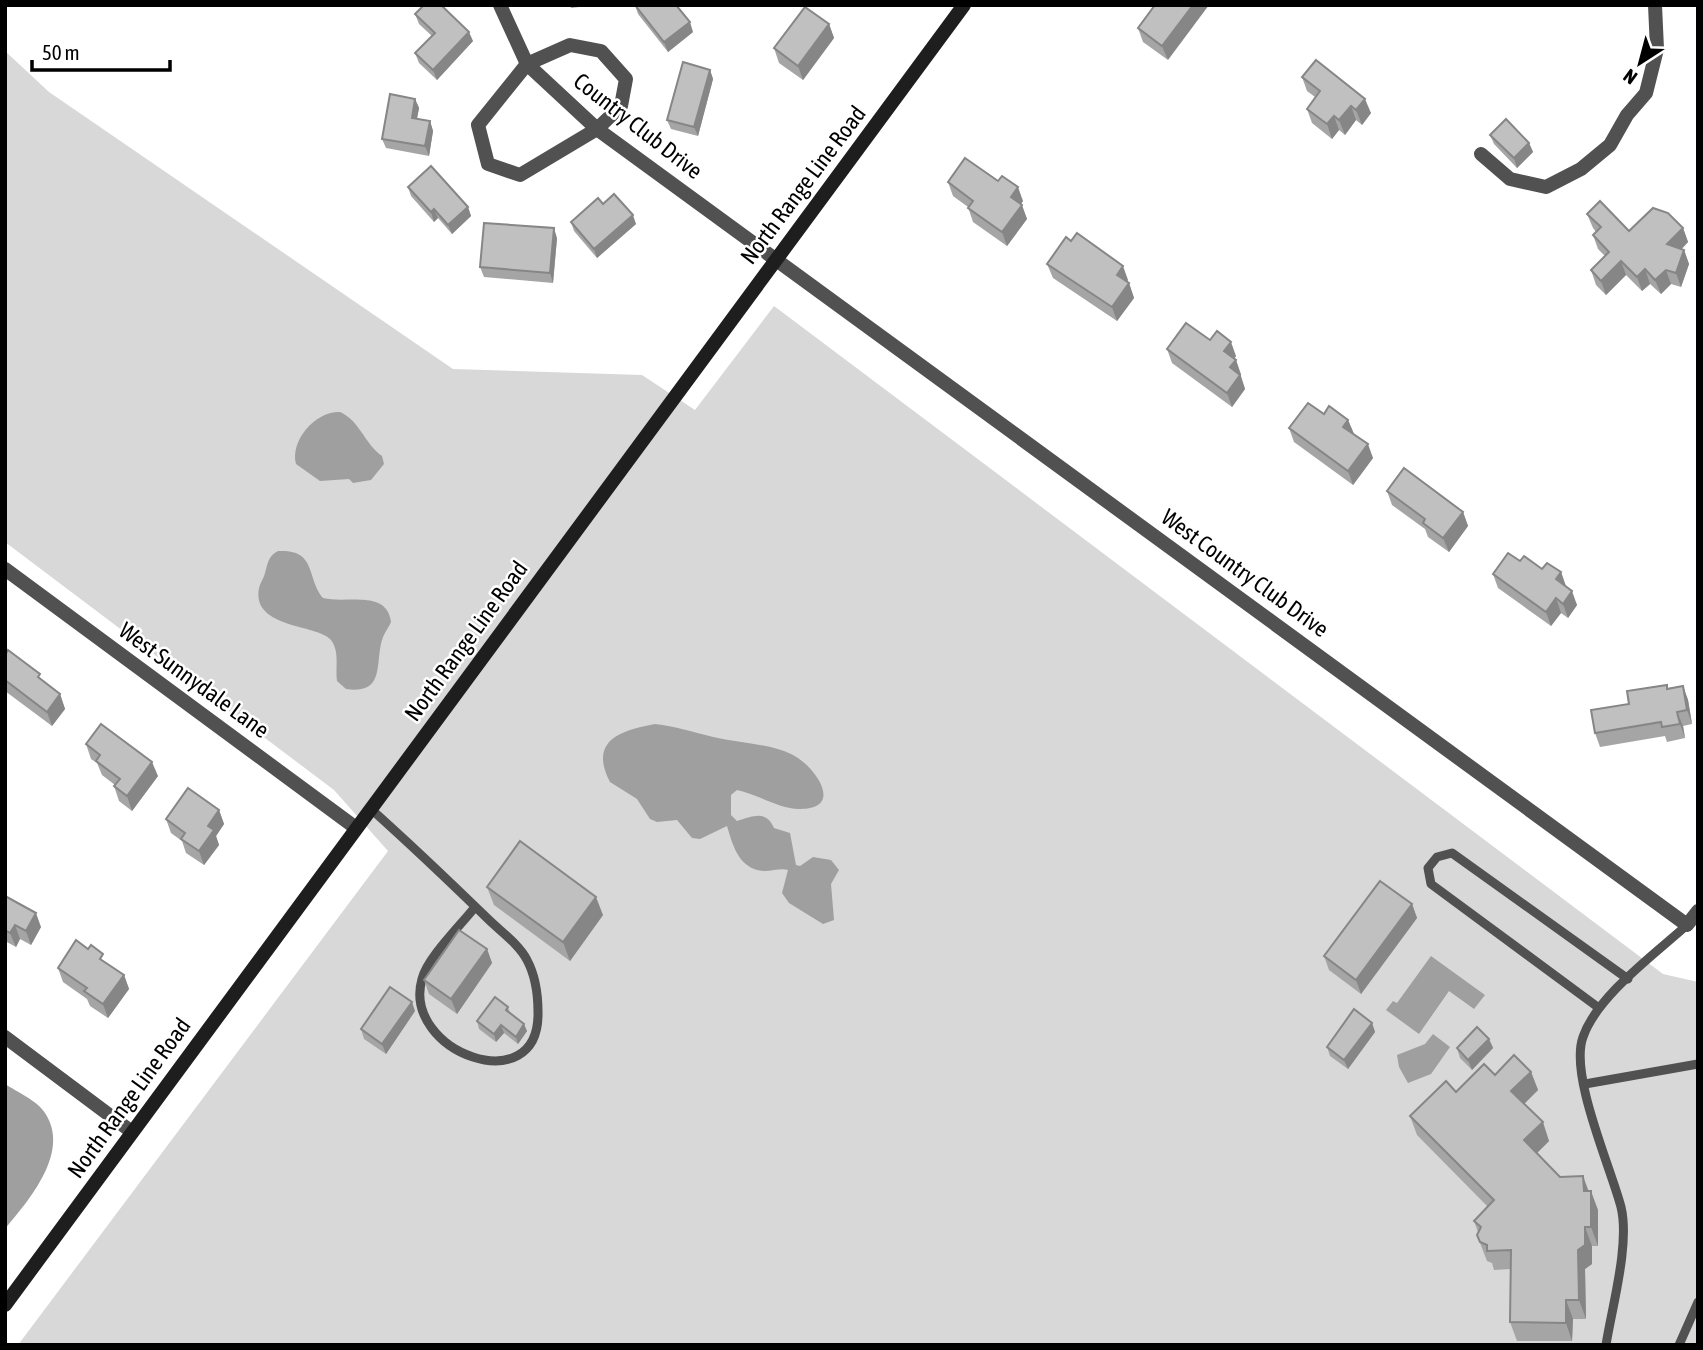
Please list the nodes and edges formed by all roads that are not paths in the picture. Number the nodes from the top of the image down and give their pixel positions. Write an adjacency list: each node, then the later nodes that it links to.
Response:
1 (500, 5): 4 (street, Country Club Drive)
2 (964, 5): 7 (street, North Range Line Road)
3 (1655, 5): 6 (street)
4 (527, 64): 5 (street, Country Club Drive); 5 (street); 5 (street)
5 (597, 129): 7 (street, Country Club Drive)
6 (1481, 153)
7 (776, 259): 9 (street, North Range Line Road); 13 (street, West Country Club Drive)
8 (5, 569): 10 (street, West Sunnydale Lane)
9 (371, 809): 10 (street, North Range Line Road); 11 (lane)
10 (356, 828): 19 (street, North Range Line Road)
11 (475, 907): 11 (lane)
12 (1698, 911): 13 (street)
13 (1687, 925): 14 (lane)
14 (1628, 979): 15 (lane); 15 (lane)
15 (1599, 1008): 18 (lane)
16 (5, 1037): 19 (street)
17 (1698, 1064): 18 (lane)
18 (1585, 1084): 22 (lane)
19 (132, 1132): 21 (street, North Range Line Road)
20 (1698, 1302): 23 (lane)
21 (5, 1305)
22 (1606, 1345)
23 (1679, 1345)

